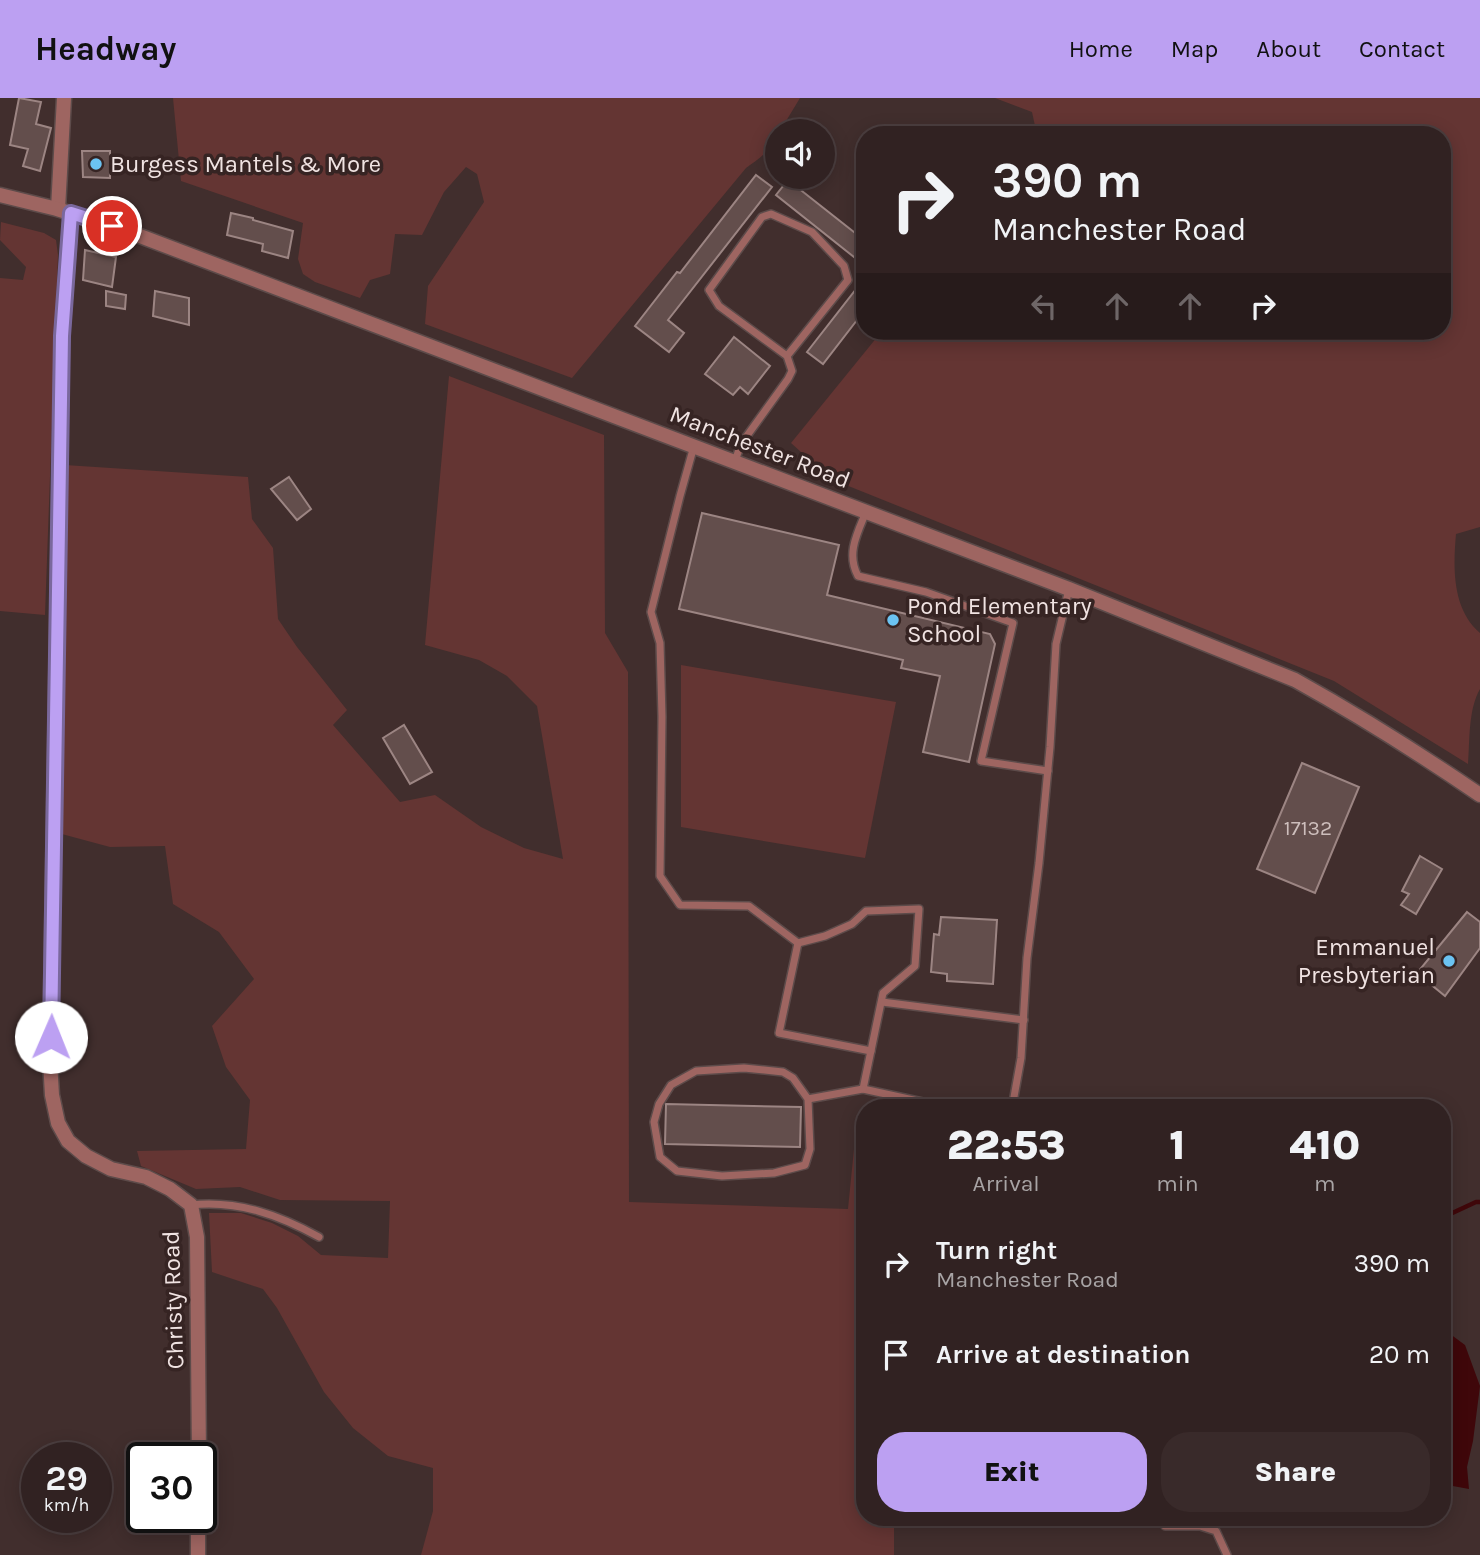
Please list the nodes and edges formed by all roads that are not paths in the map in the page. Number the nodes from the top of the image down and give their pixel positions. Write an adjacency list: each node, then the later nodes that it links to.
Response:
1 (64, 98): 3 (street, Christy Road)
2 (0, 195): 3 (street, Manchester Road)
3 (65, 211): 5 (street, Manchester Road); 19 (street, Christy Road)
4 (787, 356): 4 (lane); 6 (lane)
5 (694, 446): 6 (street, Manchester Road); 11 (lane)
6 (734, 461): 7 (street, Manchester Road)
7 (867, 512): 8 (street, Manchester Road); 9 (lane)
8 (1069, 589): 9 (lane); 10 (street, Manchester Road)
9 (1048, 771): 13 (lane)
10 (1480, 795)
11 (798, 943): 12 (lane); 14 (lane)
12 (881, 1002): 13 (lane); 14 (lane)
13 (1024, 1020): 17 (lane)
14 (871, 1051): 15 (lane)
15 (863, 1089): 16 (lane); 18 (lane)
16 (909, 1099)
17 (1014, 1099)
18 (808, 1100): 18 (lane)
19 (191, 1205): 20 (lane); 21 (street, Christy Road)
20 (319, 1237)
21 (199, 1442)
22 (1165, 1526): 25 (lane)
23 (198, 1533): 24 (street)
24 (198, 1555)
25 (1227, 1555)

